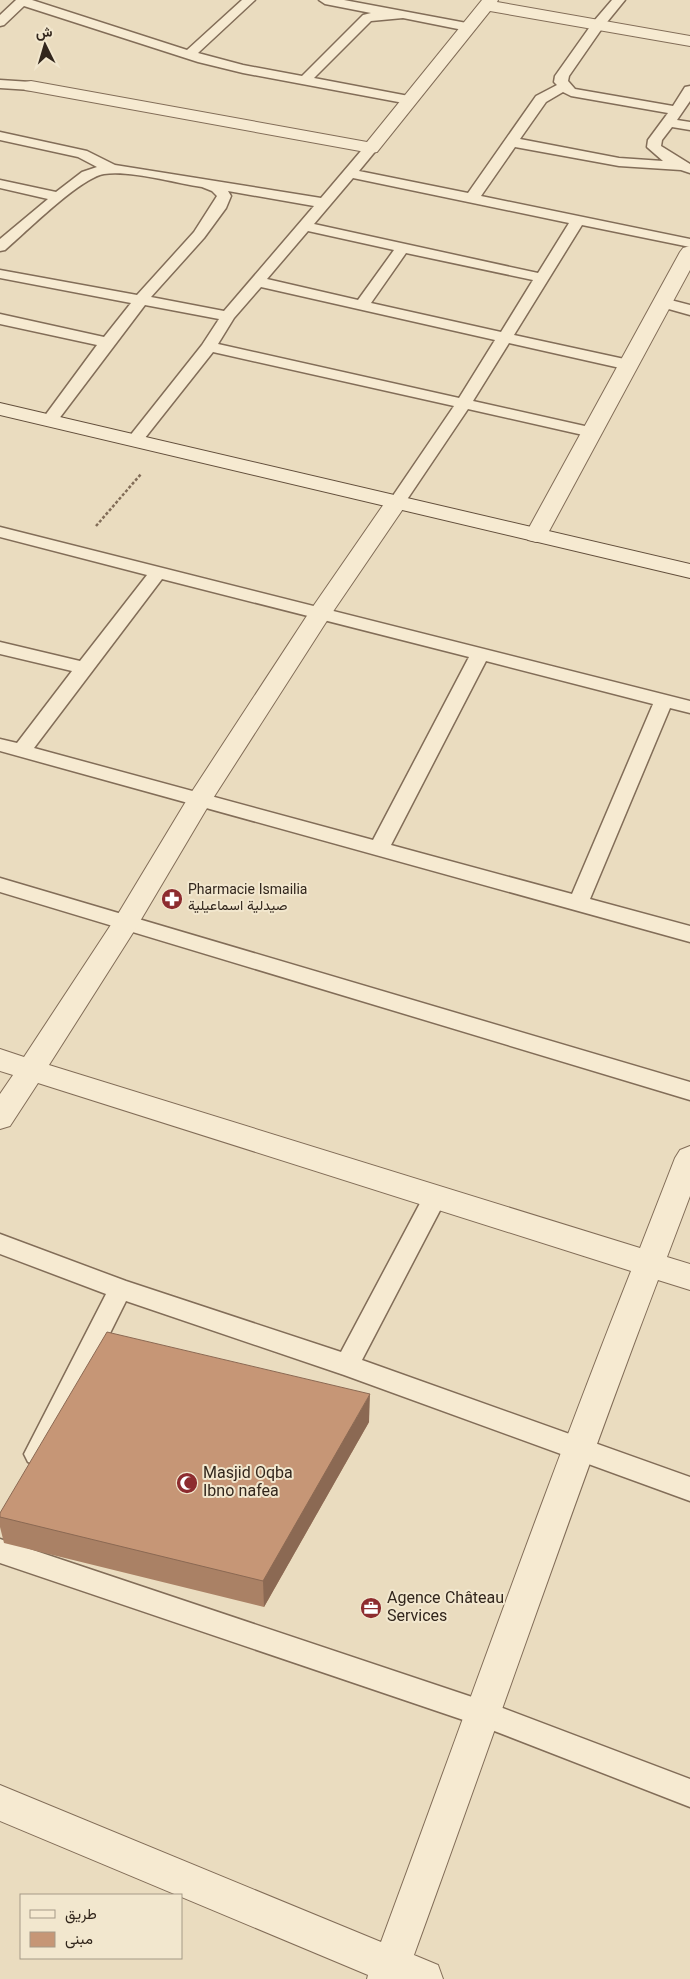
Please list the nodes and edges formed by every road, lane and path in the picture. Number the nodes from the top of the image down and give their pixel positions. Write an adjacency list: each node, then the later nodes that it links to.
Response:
1 (249, 0): 11 (lane)
2 (326, 0): 6 (lane)
3 (619, 0): 8 (lane)
4 (22, 1): 7 (lane); 11 (lane)
5 (488, 2): 8 (street); 9 (street)
6 (402, 15): 9 (lane); 12 (lane)
7 (0, 22)
8 (598, 24): 10 (street); 15 (lane)
9 (468, 27): 17 (street)
10 (690, 41)
11 (189, 55): 12 (lane)
12 (304, 81): 17 (lane)
13 (0, 84): 14 (lane)
14 (31, 86): 23 (street)
15 (565, 87): 18 (lane); 22 (lane)
16 (690, 90): 18 (lane)
17 (409, 100): 23 (street)
18 (677, 111): 19 (lane)
19 (668, 122): 20 (lane); 24 (lane)
20 (690, 126)
21 (0, 136): 25 (lane)
22 (512, 142): 24 (lane); 30 (lane)
23 (371, 148): 26 (lane)
24 (687, 168)
25 (112, 169): 27 (lane); 29 (lane)
26 (348, 173): 30 (lane); 31 (lane)
27 (204, 182): 31 (lane); 41 (lane)
28 (0, 184): 29 (lane)
29 (59, 197): 35 (lane)
30 (472, 198): 32 (lane)
31 (324, 203): 33 (lane)
32 (578, 220): 34 (lane); 39 (lane)
33 (305, 226): 36 (lane); 40 (lane)
34 (690, 243)
35 (0, 247)
36 (403, 247): 39 (lane); 43 (lane)
37 (690, 252): 42 (street)
38 (0, 274): 41 (lane)
39 (542, 278): 47 (lane)
40 (259, 282): 43 (lane); 45 (lane)
41 (142, 300): 45 (lane); 48 (lane)
42 (663, 303): 44 (lane); 50 (street)
43 (362, 305): 47 (lane)
44 (690, 310)
45 (228, 316): 49 (lane)
46 (0, 319): 48 (lane)
47 (505, 336): 50 (lane); 51 (lane)
48 (108, 344): 53 (lane)
49 (209, 347): 51 (lane); 55 (lane)
50 (629, 365): 54 (street)
51 (463, 404): 54 (lane); 57 (lane)
52 (0, 410): 53 (street)
53 (49, 421): 55 (street)
54 (592, 432): 59 (street)
55 (135, 440): 56 (street)
56 (165, 447): 57 (street); 60 (path)
57 (396, 503): 59 (street); 63 (street)
58 (0, 532): 60 (lane)
59 (536, 535): 61 (street)
60 (74, 551): 62 (lane)
61 (690, 571)
62 (158, 572): 63 (lane); 66 (lane)
63 (320, 613): 65 (lane); 71 (street)
64 (0, 648): 66 (lane)
65 (480, 654): 67 (lane); 72 (lane)
66 (84, 668): 70 (lane)
67 (664, 701): 68 (lane); 74 (lane)
68 (690, 707)
69 (0, 745): 70 (lane)
70 (22, 750): 71 (lane)
71 (200, 799): 72 (lane); 75 (street)
72 (379, 848): 74 (lane)
73 (0, 884): 75 (lane)
74 (578, 903): 76 (lane)
75 (127, 921): 78 (street); 79 (lane)
76 (690, 934)
77 (0, 1060): 78 (street)
78 (32, 1070): 80 (street); 82 (street)
79 (690, 1091)
80 (0, 1118)
81 (690, 1158): 84 (street)
82 (435, 1197): 84 (street); 87 (lane)
83 (0, 1244): 86 (lane)
84 (648, 1264): 85 (street); 88 (street)
85 (690, 1277)
86 (120, 1289): 87 (lane); 89 (lane)
87 (347, 1365): 88 (lane)
88 (576, 1449): 90 (lane); 92 (street)
89 (29, 1470)
90 (690, 1488)
91 (0, 1551): 92 (lane)
92 (484, 1714): 93 (lane); 95 (street)
93 (690, 1793)
94 (0, 1803): 95 (street)
95 (388, 1972): 96 (street)
96 (424, 1979)

